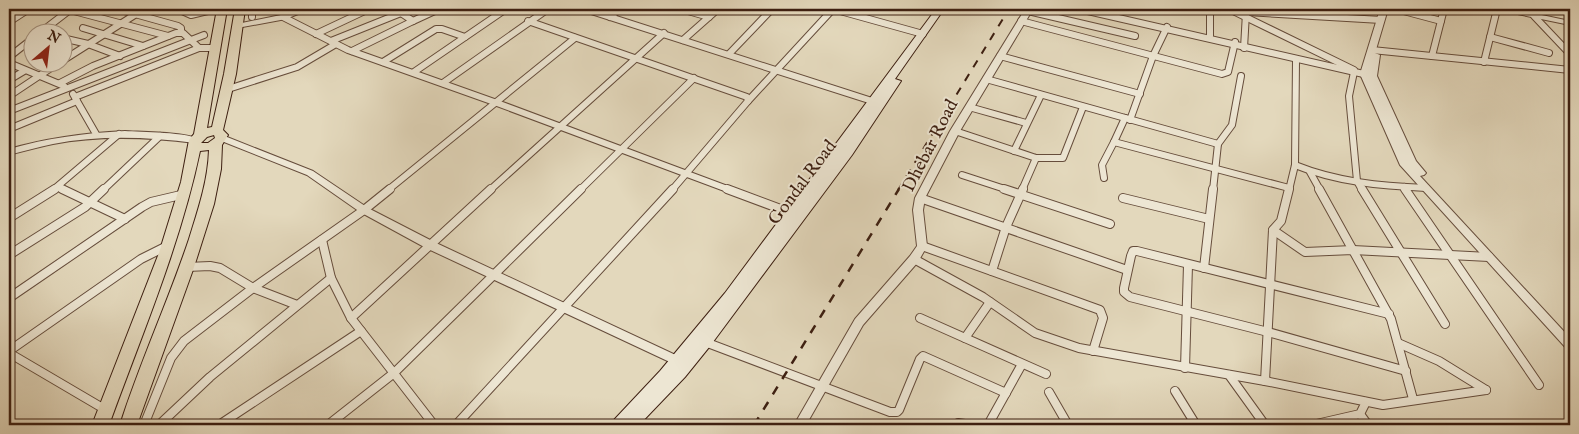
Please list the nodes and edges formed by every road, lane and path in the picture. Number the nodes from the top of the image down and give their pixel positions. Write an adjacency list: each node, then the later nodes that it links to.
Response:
1 (29, 9): 49 (street)
2 (70, 9): 50 (street); 51 (street)
3 (117, 9): 38 (street)
4 (144, 9): 38 (street)
5 (216, 9): 34 (street)
6 (222, 9): 78 (highway)
7 (240, 9): 54 (highway)
8 (252, 9): 40 (street)
9 (306, 9): 41 (street)
10 (369, 9): 60 (street)
11 (394, 9): 37 (street)
12 (410, 9): 37 (street)
13 (439, 9): 45 (street)
14 (506, 9): 66 (street)
15 (548, 9): 46 (street)
16 (585, 9): 42 (street)
17 (620, 9): 42 (street)
18 (681, 9): 43 (street)
19 (718, 9): 43 (street)
20 (772, 9): 84 (street)
21 (833, 9): 61 (street); 98 (street)
22 (940, 9): 61 (main road)
23 (947, 9): 157 (main road, Gondal Road)
24 (1079, 9): 53 (street)
25 (1097, 9): 56 (street)
26 (1210, 9): 65 (street)
27 (1229, 9): 36 (street)
28 (1384, 9): 44 (street)
29 (1392, 9): 81 (street)
30 (1396, 9): 48 (street)
31 (1444, 9): 48 (street)
32 (1497, 9): 67 (street)
33 (1503, 9): 39 (street)
34 (180, 10)
35 (1029, 10): 47 (street, Dhebar Road); 64 (street)
36 (1247, 12): 44 (street); 76 (street); 96 (street)
37 (401, 13): 45 (street); 72 (street)
38 (137, 14): 51 (street); 57 (street)
39 (1534, 16): 52 (street); 85 (street)
40 (252, 17)
41 (283, 17): 54 (street); 60 (street)
42 (610, 17): 58 (street)
43 (709, 17): 71 (street)
44 (1381, 20): 81 (street)
45 (414, 21): 82 (street)
46 (528, 21): 68 (street); 111 (street)
47 (1021, 21): 80 (street); 88 (street, Dhebar Road)
48 (1441, 21): 90 (street)
49 (9, 22)
50 (54, 22)
51 (122, 23): 59 (street); 63 (street)
52 (1570, 23)
53 (1140, 24): 56 (street); 64 (street)
54 (238, 26): 113 (highway)
55 (83, 28): 59 (street)
56 (1167, 28): 65 (street); 74 (street); 89 (street)
57 (181, 33): 63 (street); 70 (street)
58 (664, 33): 71 (street); 91 (street)
59 (105, 34): 73 (street); 75 (street)
60 (316, 34): 72 (street)
61 (923, 34): 119 (main road)
62 (204, 35): 70 (street)
63 (168, 36): 75 (street)
64 (1135, 36): 80 (street)
65 (1210, 36): 74 (street)
66 (466, 37): 94 (street); 103 (street)
67 (1490, 37): 83 (street); 95 (street)
68 (576, 38): 91 (street); 120 (street)
69 (72, 40): 73 (street)
70 (190, 40): 77 (street); 112 (street)
71 (683, 40): 84 (street)
72 (334, 42): 82 (street); 113 (street)
73 (88, 44): 86 (street); 87 (street)
74 (1234, 44): 76 (street); 89 (street)
75 (143, 46): 87 (street)
76 (1244, 46): 92 (street); 96 (street)
77 (199, 48): 78 (street); 117 (street)
78 (216, 48): 133 (highway)
79 (22, 49): 93 (street)
80 (1130, 50): 89 (street)
81 (1375, 50): 90 (street); 104 (street)
82 (352, 51): 94 (street)
83 (1549, 53)
84 (729, 54): 98 (street)
85 (1570, 54)
86 (72, 55)
87 (120, 56): 110 (street)
88 (1000, 56): 108 (street, Dhebar Road); 114 (street)
89 (1153, 56): 114 (street)
90 (1432, 56): 95 (street)
91 (637, 58): 107 (street); 126 (street)
92 (1296, 60): 104 (street); 140 (street)
93 (9, 62): 97 (street)
94 (382, 62): 103 (street)
95 (1484, 62): 99 (street)
96 (1346, 65): 104 (street)
97 (22, 69)
98 (778, 70): 118 (street); 119 (street)
99 (1570, 70)
100 (22, 71): 109 (street)
101 (29, 72): 105 (street)
102 (45, 72): 105 (street)
103 (414, 72): 111 (street)
104 (1365, 73): 146 (street); 150 (street); 194 (street)
105 (39, 76): 110 (street); 116 (street)
106 (1241, 76): 135 (street)
107 (694, 78): 118 (street); 136 (street)
108 (986, 79): 115 (street); 121 (street, Dhebar Road)
109 (9, 80)
110 (60, 83): 112 (street)
111 (443, 83): 120 (street)
112 (69, 89): 117 (street); 123 (street)
113 (228, 89): 132 (highway)
114 (1140, 94): 124 (street)
115 (1041, 95): 122 (street); 125 (street)
116 (9, 96)
117 (76, 99): 127 (street); 129 (street)
118 (748, 101): 143 (street)
119 (872, 101): 157 (main road)
120 (497, 103): 126 (street); 156 (street)
121 (969, 107): 125 (street); 128 (street, Dhebar Road)
122 (1083, 107): 124 (street); 139 (street)
123 (9, 111)
124 (1128, 119): 134 (street); 135 (street)
125 (1026, 123): 137 (street)
126 (561, 126): 136 (street); 166 (street)
127 (9, 129)
128 (955, 131): 137 (street); 153 (street, Dhebar Road)
129 (96, 134): 130 (street); 138 (street)
130 (118, 134): 131 (street); 147 (street)
131 (160, 136): 133 (street); 155 (street)
132 (218, 138): 133 (highway); 156 (street); 175 (highway)
133 (197, 140): 152 (highway)
134 (1114, 142): 141 (street); 145 (street)
135 (1218, 144): 141 (street)
136 (621, 149): 143 (street); 179 (street)
137 (1014, 151): 139 (street)
138 (9, 152)
139 (1036, 158): 151 (street)
140 (1295, 165): 142 (street); 149 (street)
141 (1216, 168): 149 (street); 159 (street)
142 (1310, 172): 146 (street); 168 (street)
143 (687, 174): 157 (street); 186 (street)
144 (962, 175): 151 (street)
145 (1104, 178)
146 (1357, 181): 148 (street); 169 (street)
147 (58, 187): 155 (street); 158 (street)
148 (1404, 187): 150 (street); 171 (street)
149 (1289, 188): 163 (street)
150 (1426, 188): 172 (street)
151 (1022, 193): 161 (street); 162 (street)
152 (185, 194): 160 (street); 165 (highway)
153 (920, 198): 162 (street); 167 (street, Dhebar Road)
154 (1123, 198): 159 (street)
155 (90, 202): 160 (street); 170 (street)
156 (364, 210): 164 (street); 166 (street)
157 (796, 215): 196 (main road, Gondal Road); 202 (main road)
158 (9, 218)
159 (1209, 218): 176 (street)
160 (125, 219): 183 (street)
161 (1110, 224)
162 (1006, 227): 177 (street); 178 (street)
163 (1273, 230): 168 (street); 181 (street)
164 (322, 240): 180 (street); 182 (street)
165 (169, 245): 200 (street); 216 (highway)
166 (430, 245): 179 (street); 189 (street)
167 (922, 246): 173 (street); 177 (street)
168 (1353, 250): 169 (street); 188 (street)
169 (1398, 252): 171 (street); 191 (street)
170 (9, 254)
171 (1451, 255): 172 (street); 209 (street)
172 (1489, 257): 198 (street)
173 (914, 259): 184 (street); 210 (street)
174 (1188, 265): 176 (street); 178 (street); 187 (street)
175 (187, 267): 182 (street); 220 (highway)
176 (1204, 268): 181 (street)
177 (992, 270): 199 (street)
178 (1127, 270): 187 (street)
179 (494, 276): 186 (street); 205 (street)
180 (331, 278): 185 (street); 189 (street)
181 (1270, 285): 188 (street); 193 (street)
182 (253, 288): 185 (street); 220 (street)
183 (9, 298)
184 (990, 302): 195 (street); 199 (street)
185 (297, 305): 221 (street)
186 (565, 308): 202 (street); 225 (street)
187 (1187, 312): 193 (street); 203 (street)
188 (1388, 314): 197 (street)
189 (351, 318): 192 (street)
190 (920, 318): 195 (street)
191 (1445, 324)
192 (361, 331): 205 (street); 222 (street)
193 (1268, 332): 204 (street); 208 (street)
194 (1570, 335)
195 (965, 338): 201 (street)
196 (704, 342): 202 (main road, Gondal Road); 210 (street)
197 (1398, 343): 204 (street); 214 (street)
198 (1570, 345)
199 (1093, 351): 203 (street)
200 (9, 352): 216 (street)
201 (1022, 364): 206 (street); 213 (street)
202 (679, 367): 226 (main road); 227 (main road)
203 (1185, 368): 207 (street)
204 (1406, 371): 214 (street)
205 (394, 372): 223 (street); 224 (street)
206 (1046, 374)
207 (1229, 375): 208 (street); 233 (street)
208 (1265, 381): 215 (street)
209 (1539, 385)
210 (820, 388): 213 (street); 228 (street)
211 (1175, 390): 232 (street)
212 (1049, 392): 231 (street)
213 (1006, 393): 230 (street)
214 (1413, 399): 215 (street)
215 (1366, 402): 217 (street)
216 (106, 410): 219 (highway)
217 (1360, 414): 234 (street); 235 (street)
218 (958, 423): 229 (street)
219 (100, 425)
220 (132, 425)
221 (159, 425)
222 (219, 425)
223 (328, 425)
224 (434, 425)
225 (456, 425)
226 (618, 425)
227 (630, 425)
228 (800, 425)
229 (972, 425)
230 (988, 425)
231 (1068, 425)
232 (1196, 425)
233 (1265, 425)
234 (1312, 425)
235 (1368, 425)

